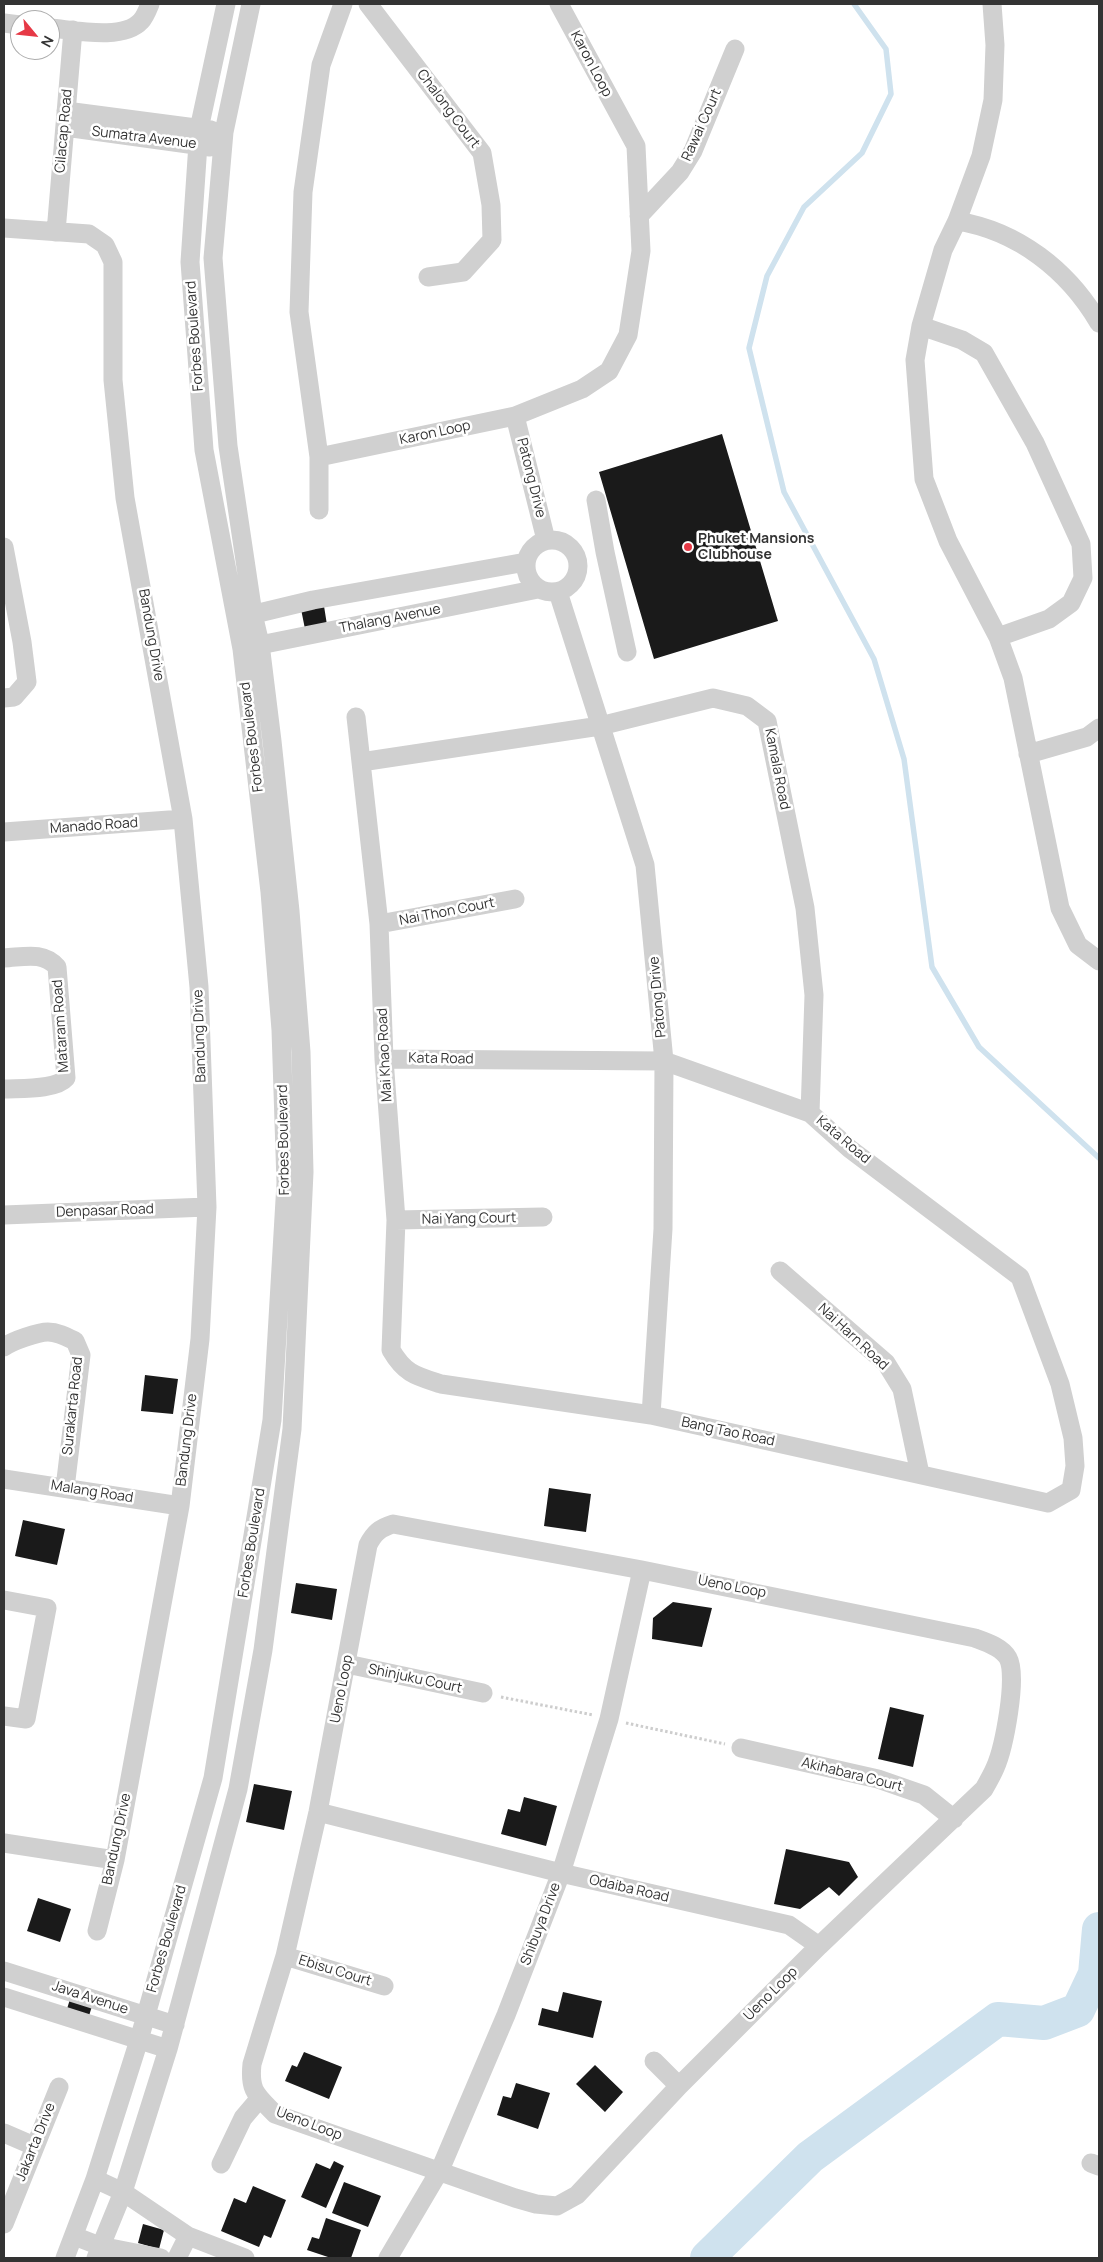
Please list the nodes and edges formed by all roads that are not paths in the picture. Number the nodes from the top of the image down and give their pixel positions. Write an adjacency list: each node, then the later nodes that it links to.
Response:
1 (150, 4): 9 (street)
2 (226, 4): 12 (street, Forbes Boulevard)
3 (251, 4): 13 (street, Forbes Boulevard)
4 (343, 4): 22 (street)
5 (368, 4): 18 (street, Chalong Court)
6 (559, 4): 14 (street, Karon Loop)
7 (992, 4): 15 (street)
8 (60, 29): 9 (street)
9 (73, 30): 11 (street, Cilacap Road)
10 (735, 49): 14 (street, Rawai Court)
11 (65, 119): 12 (street, Sumatra Avenue); 17 (street, Cilacap Road)
12 (198, 137): 13 (street, Sumatra Avenue); 32 (street, Forbes Boulevard)
13 (223, 140): 32 (street, Forbes Boulevard)
14 (639, 216): 21 (street, Karon Loop)
15 (957, 221): 19 (street); 20 (street)
16 (4, 228): 17 (street, Bandung Drive)
17 (56, 232): 42 (street, Bandung Drive)
18 (428, 278)
19 (1099, 322)
20 (921, 326): 33 (street); 33 (street)
21 (515, 416): 22 (street, Karon Loop); 25 (street, Patong Drive)
22 (319, 457): 24 (street)
23 (596, 500): 27 (street)
24 (319, 510)
25 (546, 540): 28 (street); 29 (street)
26 (4, 547): 36 (street)
27 (605, 552): 28 (street); 35 (street)
28 (578, 561): 31 (street)
29 (526, 562): 30 (street); 32 (street)
30 (538, 589): 31 (street); 34 (street, Thalang Avenue)
31 (558, 592): 38 (street, Patong Drive)
32 (244, 617): 34 (street, Forbes Boulevard)
33 (998, 637): 40 (street)
34 (251, 646): 82 (street, Forbes Boulevard); 83 (street, Forbes Boulevard)
35 (627, 652)
36 (4, 698)
37 (356, 717): 41 (street, Mai Khao Road)
38 (600, 726): 41 (street, Kamala Road); 49 (street, Patong Drive); 51 (street, Kamala Road)
39 (1099, 728): 40 (street)
40 (1028, 754): 47 (street)
41 (361, 762): 45 (street, Mai Khao Road)
42 (183, 819): 43 (street, Manado Road); 52 (street, Bandung Drive)
43 (4, 832)
44 (515, 899): 45 (street, Nai Thon Court)
45 (380, 924): 48 (street, Mai Khao Road)
46 (4, 958): 50 (street, Mataram Road)
47 (1099, 961)
48 (384, 1059): 49 (street, Kata Road); 55 (street, Mai Khao Road)
49 (664, 1061): 51 (street, Kata Road); 59 (street, Patong Drive)
50 (4, 1089)
51 (810, 1113): 63 (street, Kata Road)
52 (207, 1207): 53 (street, Denpasar Road); 64 (street, Bandung Drive)
53 (4, 1215)
54 (543, 1217): 55 (street, Nai Yang Court)
55 (396, 1220): 58 (street, Mai Khao Road)
56 (780, 1271): 60 (street, Nai Harn Road)
57 (4, 1347): 62 (street, Surakarta Road)
58 (391, 1350): 59 (street, Bang Tao Road)
59 (651, 1415): 60 (street, Bang Tao Road)
60 (920, 1474): 63 (street, Bang Tao Road)
61 (4, 1479): 62 (street, Malang Road)
62 (65, 1488): 64 (street, Malang Road)
63 (1071, 1490)
64 (180, 1506): 74 (street, Bandung Drive)
65 (642, 1570): 67 (street, Ueno Loop); 72 (street, Ueno Loop); 75 (street, Shibuya Drive)
66 (4, 1600): 69 (street)
67 (347, 1664): 68 (street, Shinjuku Court); 71 (street, Ueno Loop)
68 (483, 1693)
69 (4, 1716)
70 (741, 1748): 72 (street, Akihabara Court)
71 (318, 1812): 75 (street, Odaiba Road); 78 (street, Ueno Loop)
72 (954, 1819): 77 (street, Ueno Loop)
73 (4, 1844): 74 (street)
74 (115, 1860): 76 (street, Bandung Drive)
75 (561, 1873): 77 (street, Odaiba Road); 93 (street, Shibuya Drive)
76 (97, 1931)
77 (819, 1946): 87 (street, Ueno Loop)
78 (285, 1956): 80 (street, Ebisu Court); 89 (street, Ueno Loop)
79 (4, 1971): 82 (street, Java Avenue)
80 (384, 1986)
81 (4, 1997): 84 (street, Java Avenue)
82 (146, 2016): 83 (street, Java Avenue); 84 (street, Forbes Boulevard)
83 (175, 2025): 85 (street, Forbes Boulevard)
84 (139, 2040): 85 (street, Java Avenue); 94 (street, Forbes Boulevard)
85 (168, 2049): 95 (street, Forbes Boulevard)
86 (654, 2061): 87 (street)
87 (679, 2086): 93 (street, Ueno Loop)
88 (59, 2088): 91 (street, Jakarta Drive)
89 (260, 2098): 92 (street); 93 (street, Ueno Loop)
90 (4, 2133): 91 (street)
91 (34, 2146): 96 (street, Jakarta Drive)
92 (221, 2164)
93 (440, 2170): 104 (street, Shibuya Drive)
94 (95, 2179): 95 (street); 97 (street, Forbes Boulevard)
95 (123, 2192): 98 (street); 99 (street, Forbes Boulevard)
96 (4, 2224)
97 (74, 2236): 99 (street); 100 (street, Forbes Boulevard)
98 (188, 2236): 102 (street); 103 (street)
99 (98, 2252): 101 (street)
100 (65, 2258)
101 (160, 2258)
102 (177, 2258)
103 (245, 2258)
104 (388, 2258)

